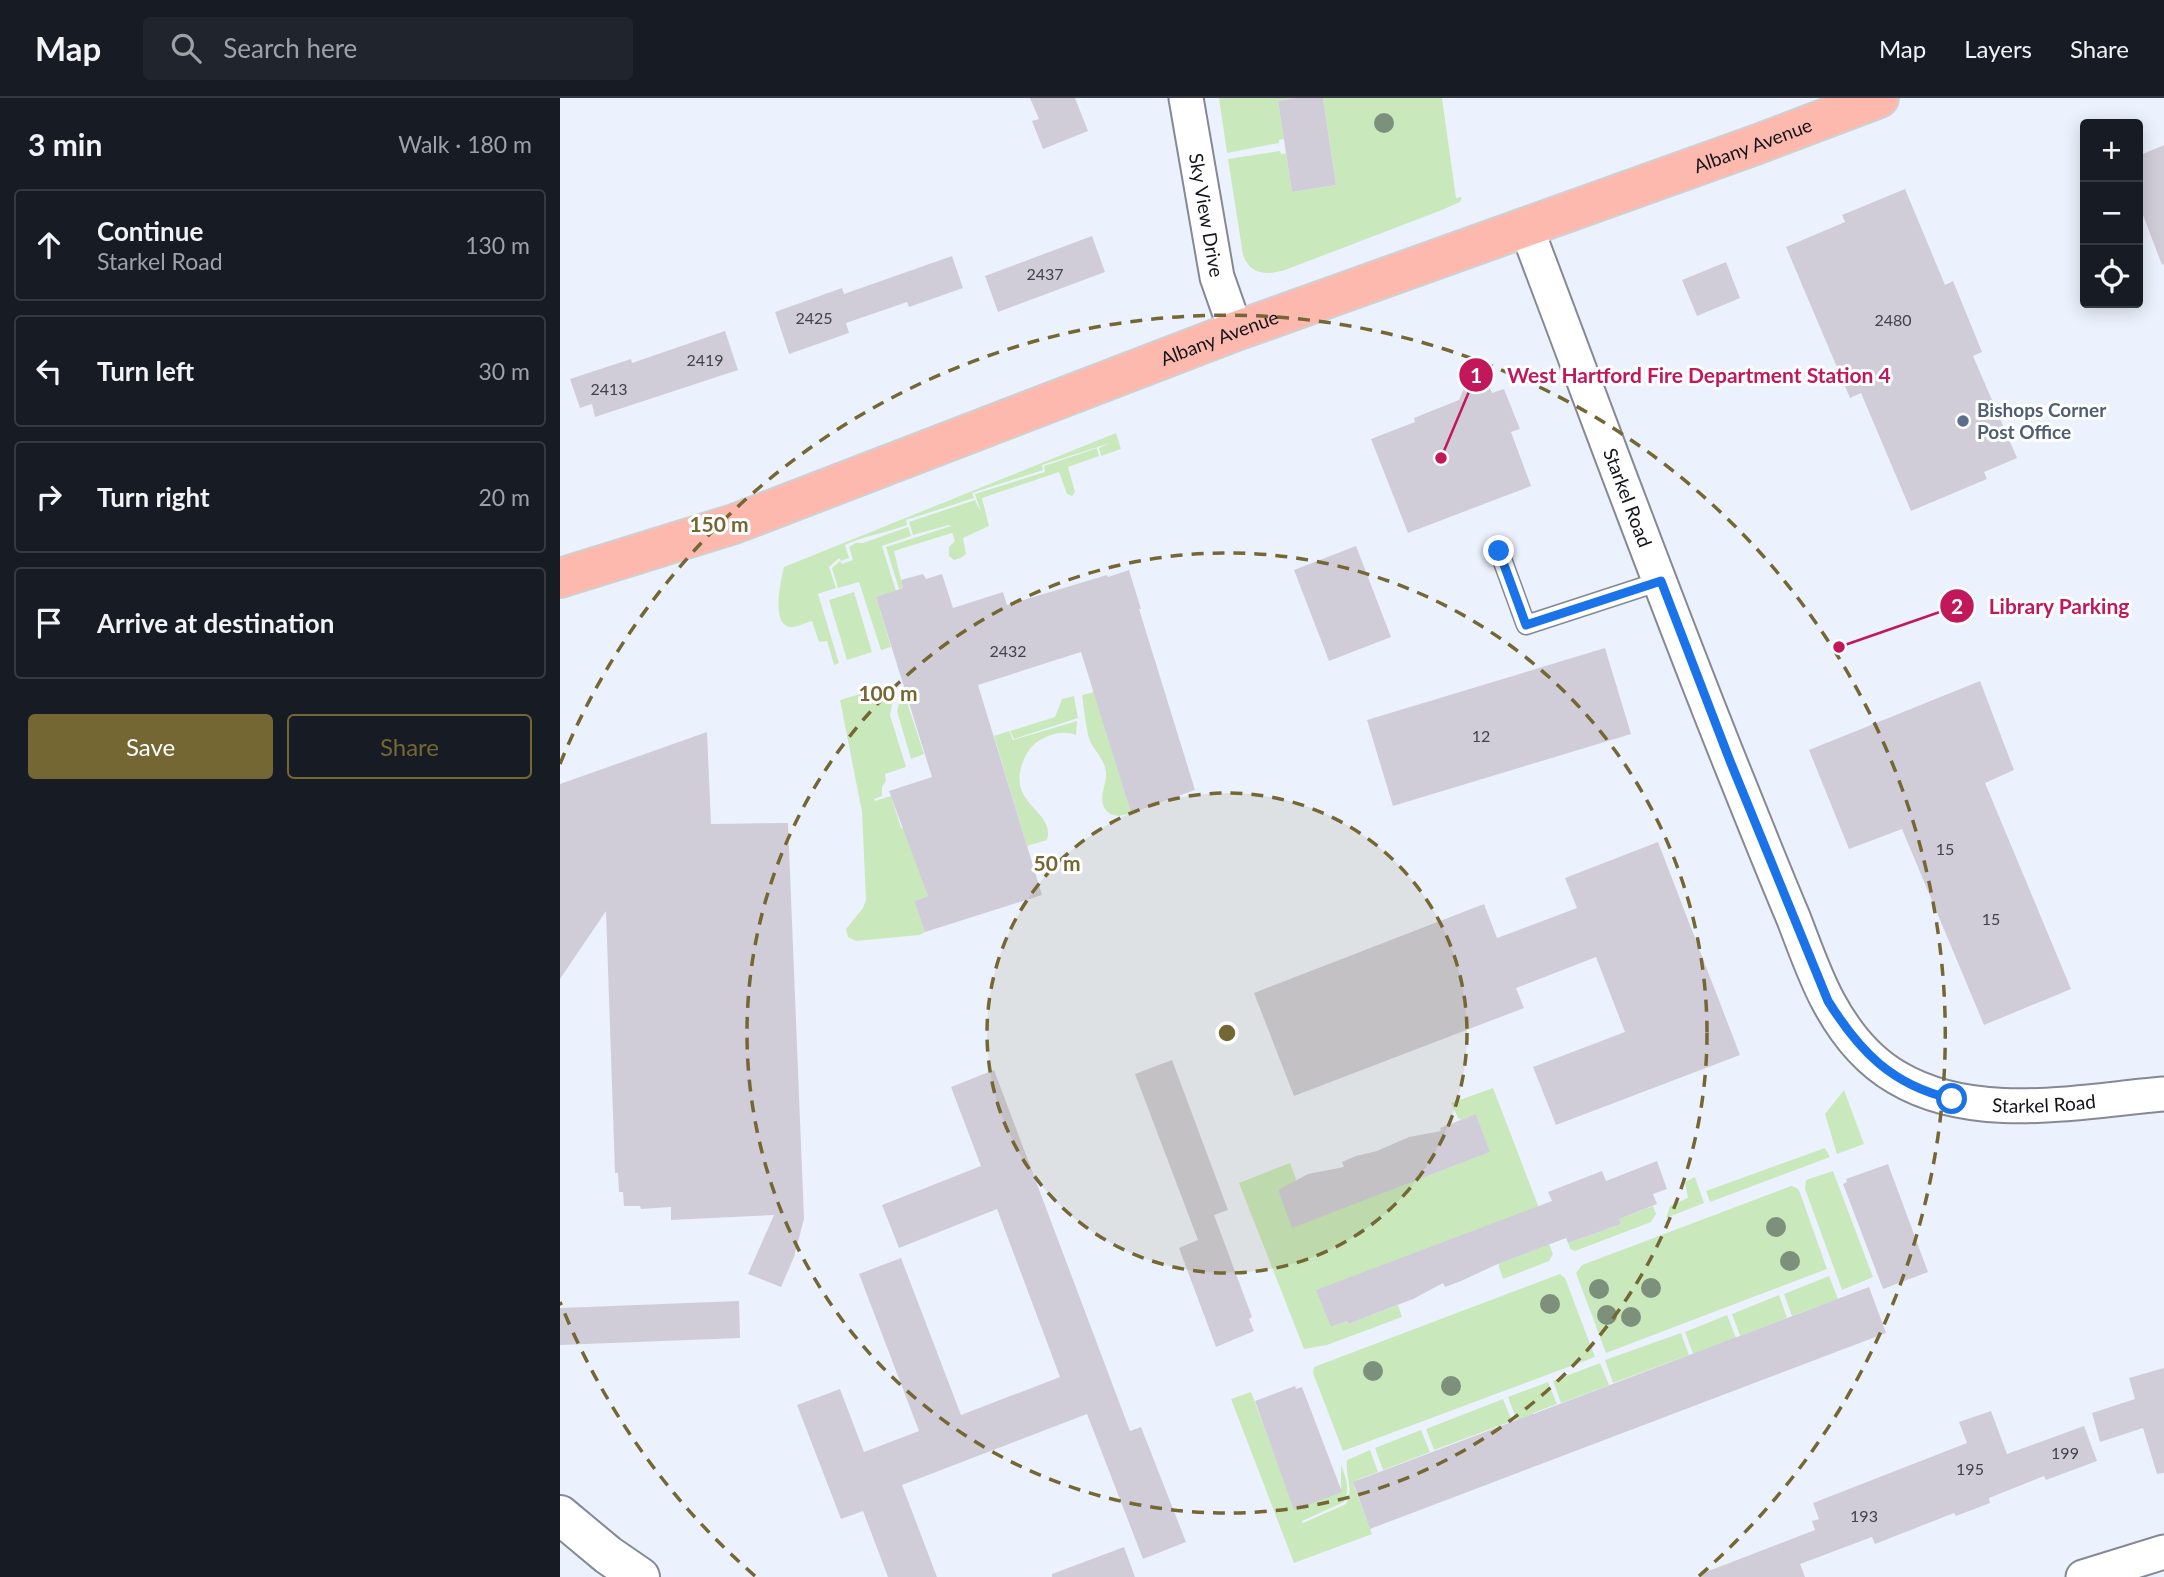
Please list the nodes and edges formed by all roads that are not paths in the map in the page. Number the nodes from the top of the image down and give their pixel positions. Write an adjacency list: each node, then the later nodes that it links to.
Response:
1 (1186, 98): 4 (street, Sky View Drive)
2 (1879, 98): 3 (highway, Albany Avenue)
3 (1526, 227): 4 (highway, Albany Avenue); 7 (street, Starkel Road)
4 (1236, 331): 6 (highway, Albany Avenue)
5 (1499, 551): 7 (lane)
6 (560, 578)
7 (1661, 581): 8 (street, Starkel Road)
8 (2164, 1094)
9 (560, 1515): 11 (street)
10 (2164, 1552): 12 (street)
11 (640, 1577)
12 (2083, 1577)

